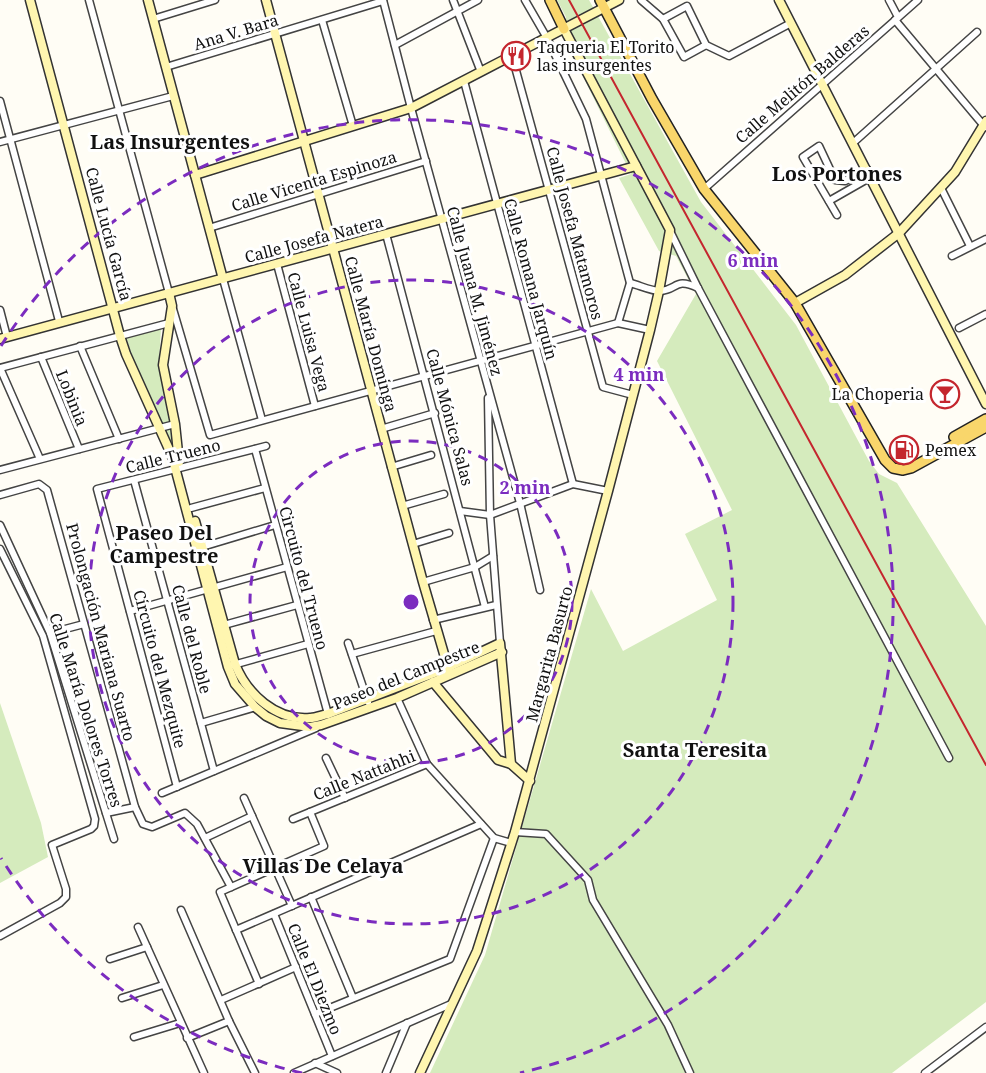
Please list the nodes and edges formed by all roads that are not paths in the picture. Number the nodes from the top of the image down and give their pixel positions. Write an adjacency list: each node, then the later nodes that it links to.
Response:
1 (30, 0): 39 (street, Calle Lucía García)
2 (89, 0): 38 (street)
3 (148, 0): 19 (street)
4 (215, 0): 19 (street)
5 (266, 0): 25 (street, Calle María Dominga)
6 (383, 0): 21 (street, Ana V. Bara); 27 (street, Calle Juana M. Jiménez)
7 (453, 0): 17 (street)
8 (478, 0): 17 (street)
9 (525, 0): 26 (street)
10 (550, 0): 23 (main road)
11 (619, 0): 16 (street)
12 (641, 0): 20 (street)
13 (779, 0): 22 (street)
14 (889, 0): 18 (street)
15 (918, 0): 18 (street, Calle Melitón Balderas)
16 (602, 4): 23 (street); 52 (main road)
17 (457, 11): 27 (street); 32 (street)
18 (897, 18): 31 (street); 34 (street, Calle Melitón Balderas)
19 (153, 19): 30 (street)
20 (663, 19): 28 (street); 28 (street)
21 (322, 20): 25 (street, Ana V. Bara); 41 (street)
22 (791, 24): 28 (street); 34 (street)
23 (564, 29): 26 (street); 47 (street)
24 (977, 32): 31 (street)
25 (275, 34): 30 (street, Ana V. Bara); 44 (street, Calle María Dominga)
26 (547, 38): 29 (street); 50 (street)
27 (395, 45): 37 (street, Calle Juana M. Jiménez)
28 (706, 45)
29 (512, 56): 32 (street); 53 (street, Calle Josefa Matamoros)
30 (166, 68): 35 (street)
31 (937, 70): 40 (street); 45 (street)
32 (481, 72): 33 (street)
33 (464, 81): 37 (street); 56 (street, Calle Romana Jarquín)
34 (824, 85): 45 (street); 52 (street, Calle Melitón Balderas)
35 (173, 96): 38 (street); 49 (street)
36 (0, 101): 42 (street)
37 (411, 108): 41 (street); 46 (street, Calle Juana M. Jiménez)
38 (118, 111): 39 (street); 72 (street)
39 (63, 125): 42 (street); 75 (street, Calle Lucía García)
40 (985, 125): 51 (street)
41 (353, 126): 44 (street)
42 (10, 139): 43 (street); 78 (street)
43 (0, 142)
44 (304, 142): 49 (street); 54 (street, Calle María Dominga)
45 (853, 143): 48 (street)
46 (426, 161): 54 (street, Calle Vicenta Espinoza); 58 (street, Calle Juana M. Jiménez)
47 (636, 166): 50 (street, Calle Josefa Natera); 60 (street)
48 (869, 173): 55 (street); 55 (street); 61 (street)
49 (195, 175): 59 (street)
50 (602, 176): 53 (street, Calle Josefa Natera); 69 (street)
51 (942, 188): 61 (street); 64 (street)
52 (704, 189): 73 (main road)
53 (549, 191): 56 (street, Calle Josefa Natera); 83 (street, Calle Josefa Matamoros)
54 (318, 194): 59 (street, Calle Vicenta Espinoza); 65 (street, Calle María Dominga)
55 (829, 201): 57 (street)
56 (496, 204): 58 (street, Calle Josefa Natera); 87 (street, Calle Romana Jarquín)
57 (837, 215)
58 (442, 219): 62 (street, Calle Josefa Natera); 89 (street, Calle Juana M. Jiménez)
59 (209, 228): 68 (street)
60 (670, 230): 70 (street); 71 (street, Margarita Basurto)
61 (899, 233): 73 (street); 95 (street)
62 (386, 234): 65 (street, Calle Josefa Natera); 91 (street, Calle Mónica Salas)
63 (986, 239): 64 (street)
64 (970, 246): 66 (street)
65 (333, 249): 67 (street, Calle Josefa Natera); 93 (street, Calle María Dominga)
66 (952, 256)
67 (277, 264): 68 (street, Calle Josefa Natera); 96 (street, Calle Luisa Vega)
68 (223, 279): 72 (street, Calle Josefa Natera); 99 (street)
69 (630, 283): 71 (street); 80 (street)
70 (698, 288): 71 (street); 163 (street)
71 (659, 291): 82 (street, Margarita Basurto)
72 (169, 293): 74 (street); 75 (street, Calle Josefa Natera)
73 (795, 303): 111 (main road)
74 (172, 306): 79 (street); 99 (street)
75 (113, 307): 78 (street, Calle Josefa Natera); 84 (street, Calle Lucía García)
76 (0, 310): 85 (street)
77 (986, 314): 81 (street)
78 (59, 321): 85 (street, Calle Josefa Natera)
79 (169, 323): 84 (street); 100 (street)
80 (618, 323): 82 (street); 83 (street)
81 (958, 328)
82 (650, 330): 94 (street, Margarita Basurto)
83 (588, 332): 87 (street); 94 (street, Calle Josefa Matamoros)
84 (120, 336): 86 (street); 102 (street, Calle Lucía García)
85 (4, 338)
86 (80, 346): 88 (street); 104 (street)
87 (535, 346): 89 (street); 115 (street, Calle Romana Jarquín)
88 (41, 357): 90 (street); 106 (street, Lobinia)
89 (480, 361): 91 (street); 92 (street, Calle Juana M. Jiménez)
90 (0, 368): 109 (street)
91 (425, 378): 93 (street); 97 (street, Calle Mónica Salas)
92 (487, 387): 121 (street, Calle Juana M. Jiménez); 125 (street)
93 (371, 392): 96 (street); 103 (street, Calle María Dominga)
94 (633, 395): 118 (street, Margarita Basurto)
95 (986, 404)
96 (315, 406): 99 (street)
97 (435, 413): 103 (street); 124 (street, Calle Mónica Salas)
98 (986, 419): 111 (main road)
99 (262, 420)
100 (176, 424): 102 (street); 112 (street)
101 (986, 425): 111 (main road)
102 (160, 429): 104 (street); 112 (street, Calle Lucía García)
103 (381, 429): 110 (street, Calle María Dominga)
104 (119, 439): 106 (street)
105 (266, 446): 107 (street, Calle Trueno)
106 (79, 449): 109 (street)
107 (255, 449): 112 (street, Calle Trueno); 116 (street, Circuito del Trueno)
108 (431, 455): 110 (street)
109 (40, 459): 113 (street)
110 (391, 467): 122 (street, Calle María Dominga)
111 (893, 468)
112 (178, 469): 114 (street, Calle Trueno); 123 (street); 136 (street)
113 (0, 470)
114 (134, 480): 117 (street, Calle Trueno); 138 (street, Calle del Roble)
115 (573, 484): 118 (street); 121 (street)
116 (265, 488): 123 (street); 127 (street, Circuito del Trueno)
117 (97, 489): 142 (street, Circuito del Mezquite)
118 (608, 491): 167 (street, Margarita Basurto)
119 (444, 494): 122 (street)
120 (0, 495): 144 (street, Prolongación Mariana Suarto)
121 (520, 503): 125 (street); 137 (street, Calle Juana M. Jiménez)
122 (402, 506): 129 (street, Calle María Dominga)
123 (191, 508): 130 (street)
124 (460, 511): 125 (street); 134 (street, Calle Mónica Salas)
125 (490, 515): 132 (street)
126 (0, 525): 147 (street, Calle María Dolores Torres)
127 (275, 525): 130 (street); 133 (street, Circuito del Trueno)
128 (449, 533): 129 (street)
129 (412, 544): 135 (street, Calle María Dominga)
130 (202, 547): 136 (street)
131 (0, 549): 191 (street)
132 (493, 556): 134 (street); 140 (street)
133 (287, 567): 136 (street); 139 (street, Circuito del Trueno)
134 (475, 567): 135 (street); 141 (street, Calle Mónica Salas)
135 (423, 582): 143 (street, Calle María Dominga)
136 (210, 589): 138 (street); 145 (street); 152 (street)
137 (540, 590)
138 (167, 601): 142 (street); 160 (street, Calle del Roble)
139 (297, 605): 145 (street); 149 (street, Circuito del Trueno)
140 (496, 605): 141 (street); 150 (street)
141 (485, 607): 143 (street)
142 (130, 611): 168 (street, Circuito del Mezquite)
143 (433, 620): 146 (street, Calle María Dominga)
144 (84, 624): 147 (street); 172 (street, Prolongación Mariana Suarto)
145 (224, 625): 152 (street)
146 (436, 631): 151 (street); 153 (street, Calle María Dominga)
147 (50, 633): 174 (street, Calle María Dolores Torres)
148 (348, 643): 151 (street)
149 (308, 644): 152 (street); 159 (street, Circuito del Trueno)
150 (501, 647): 153 (street, Paseo del Campestre); 165 (street)
151 (352, 654): 157 (street)
152 (232, 665): 156 (street, Paseo del Campestre); 158 (street, Paseo del Campestre)
153 (449, 671): 154 (street, Paseo del Campestre); 157 (street, Paseo del Campestre)
154 (433, 682): 155 (street, Paseo del Campestre); 165 (street)
155 (397, 698): 157 (street, Paseo del Campestre); 164 (street)
156 (265, 704): 158 (street); 159 (street, Paseo del Campestre)
157 (369, 704): 159 (street, Paseo del Campestre); 161 (street, Paseo del Campestre)
158 (255, 707): 160 (street); 161 (street, Paseo del Campestre)
159 (328, 714)
160 (201, 723): 166 (street, Calle del Roble)
161 (321, 724): 166 (street)
162 (326, 758): 171 (street)
163 (949, 758)
164 (427, 764): 171 (street, Calle Nattahhi); 177 (street)
165 (511, 764): 167 (street)
166 (214, 771): 168 (street)
167 (530, 781): 178 (street, Margarita Basurto)
168 (177, 787): 169 (street)
169 (162, 793)
170 (244, 798): 175 (street)
171 (345, 798): 173 (street, Calle Nattahhi)
172 (135, 807): 174 (street); 179 (street, Prolongación Mariana Suarto)
173 (310, 812): 176 (street, Calle Nattahhi); 183 (street)
174 (106, 813): 181 (street, Calle María Dolores Torres)
175 (252, 816): 179 (street); 183 (street)
176 (293, 819)
177 (481, 824): 180 (street); 185 (street)
178 (514, 832): 182 (street, Margarita Basurto); 216 (street)
179 (205, 838): 184 (street)
180 (494, 838): 182 (street); 198 (street)
181 (114, 839)
182 (511, 843): 200 (street, Margarita Basurto)
183 (276, 868): 184 (street); 186 (street)
184 (231, 887): 190 (street)
185 (311, 897): 186 (street); 198 (street)
186 (292, 906): 188 (street)
187 (181, 910): 199 (street)
188 (274, 914): 190 (street); 194 (street, Calle El Diezmo)
189 (138, 927): 192 (street)
190 (236, 930): 195 (street)
191 (0, 936)
192 (147, 947): 193 (street); 196 (street)
193 (110, 959)
194 (296, 968): 195 (street); 201 (street, Calle El Diezmo)
195 (260, 984): 199 (street)
196 (163, 985): 197 (street); 203 (street)
197 (122, 998)
198 (353, 998): 201 (street)
199 (221, 1000): 202 (street)
200 (451, 1004): 204 (street); 215 (street, Margarita Basurto)
201 (315, 1014): 208 (street, Calle El Diezmo)
202 (229, 1021): 207 (street); 211 (street)
203 (180, 1023): 206 (street); 207 (street)
204 (407, 1023): 208 (street); 214 (street)
205 (986, 1027): 217 (street)
206 (134, 1037)
207 (187, 1038): 210 (street)
208 (332, 1056): 209 (street)
209 (315, 1064): 212 (street); 213 (street)
210 (201, 1072)
211 (255, 1073)
212 (294, 1073)
213 (337, 1073)
214 (386, 1073)
215 (420, 1073)
216 (690, 1073)
217 (925, 1073)

